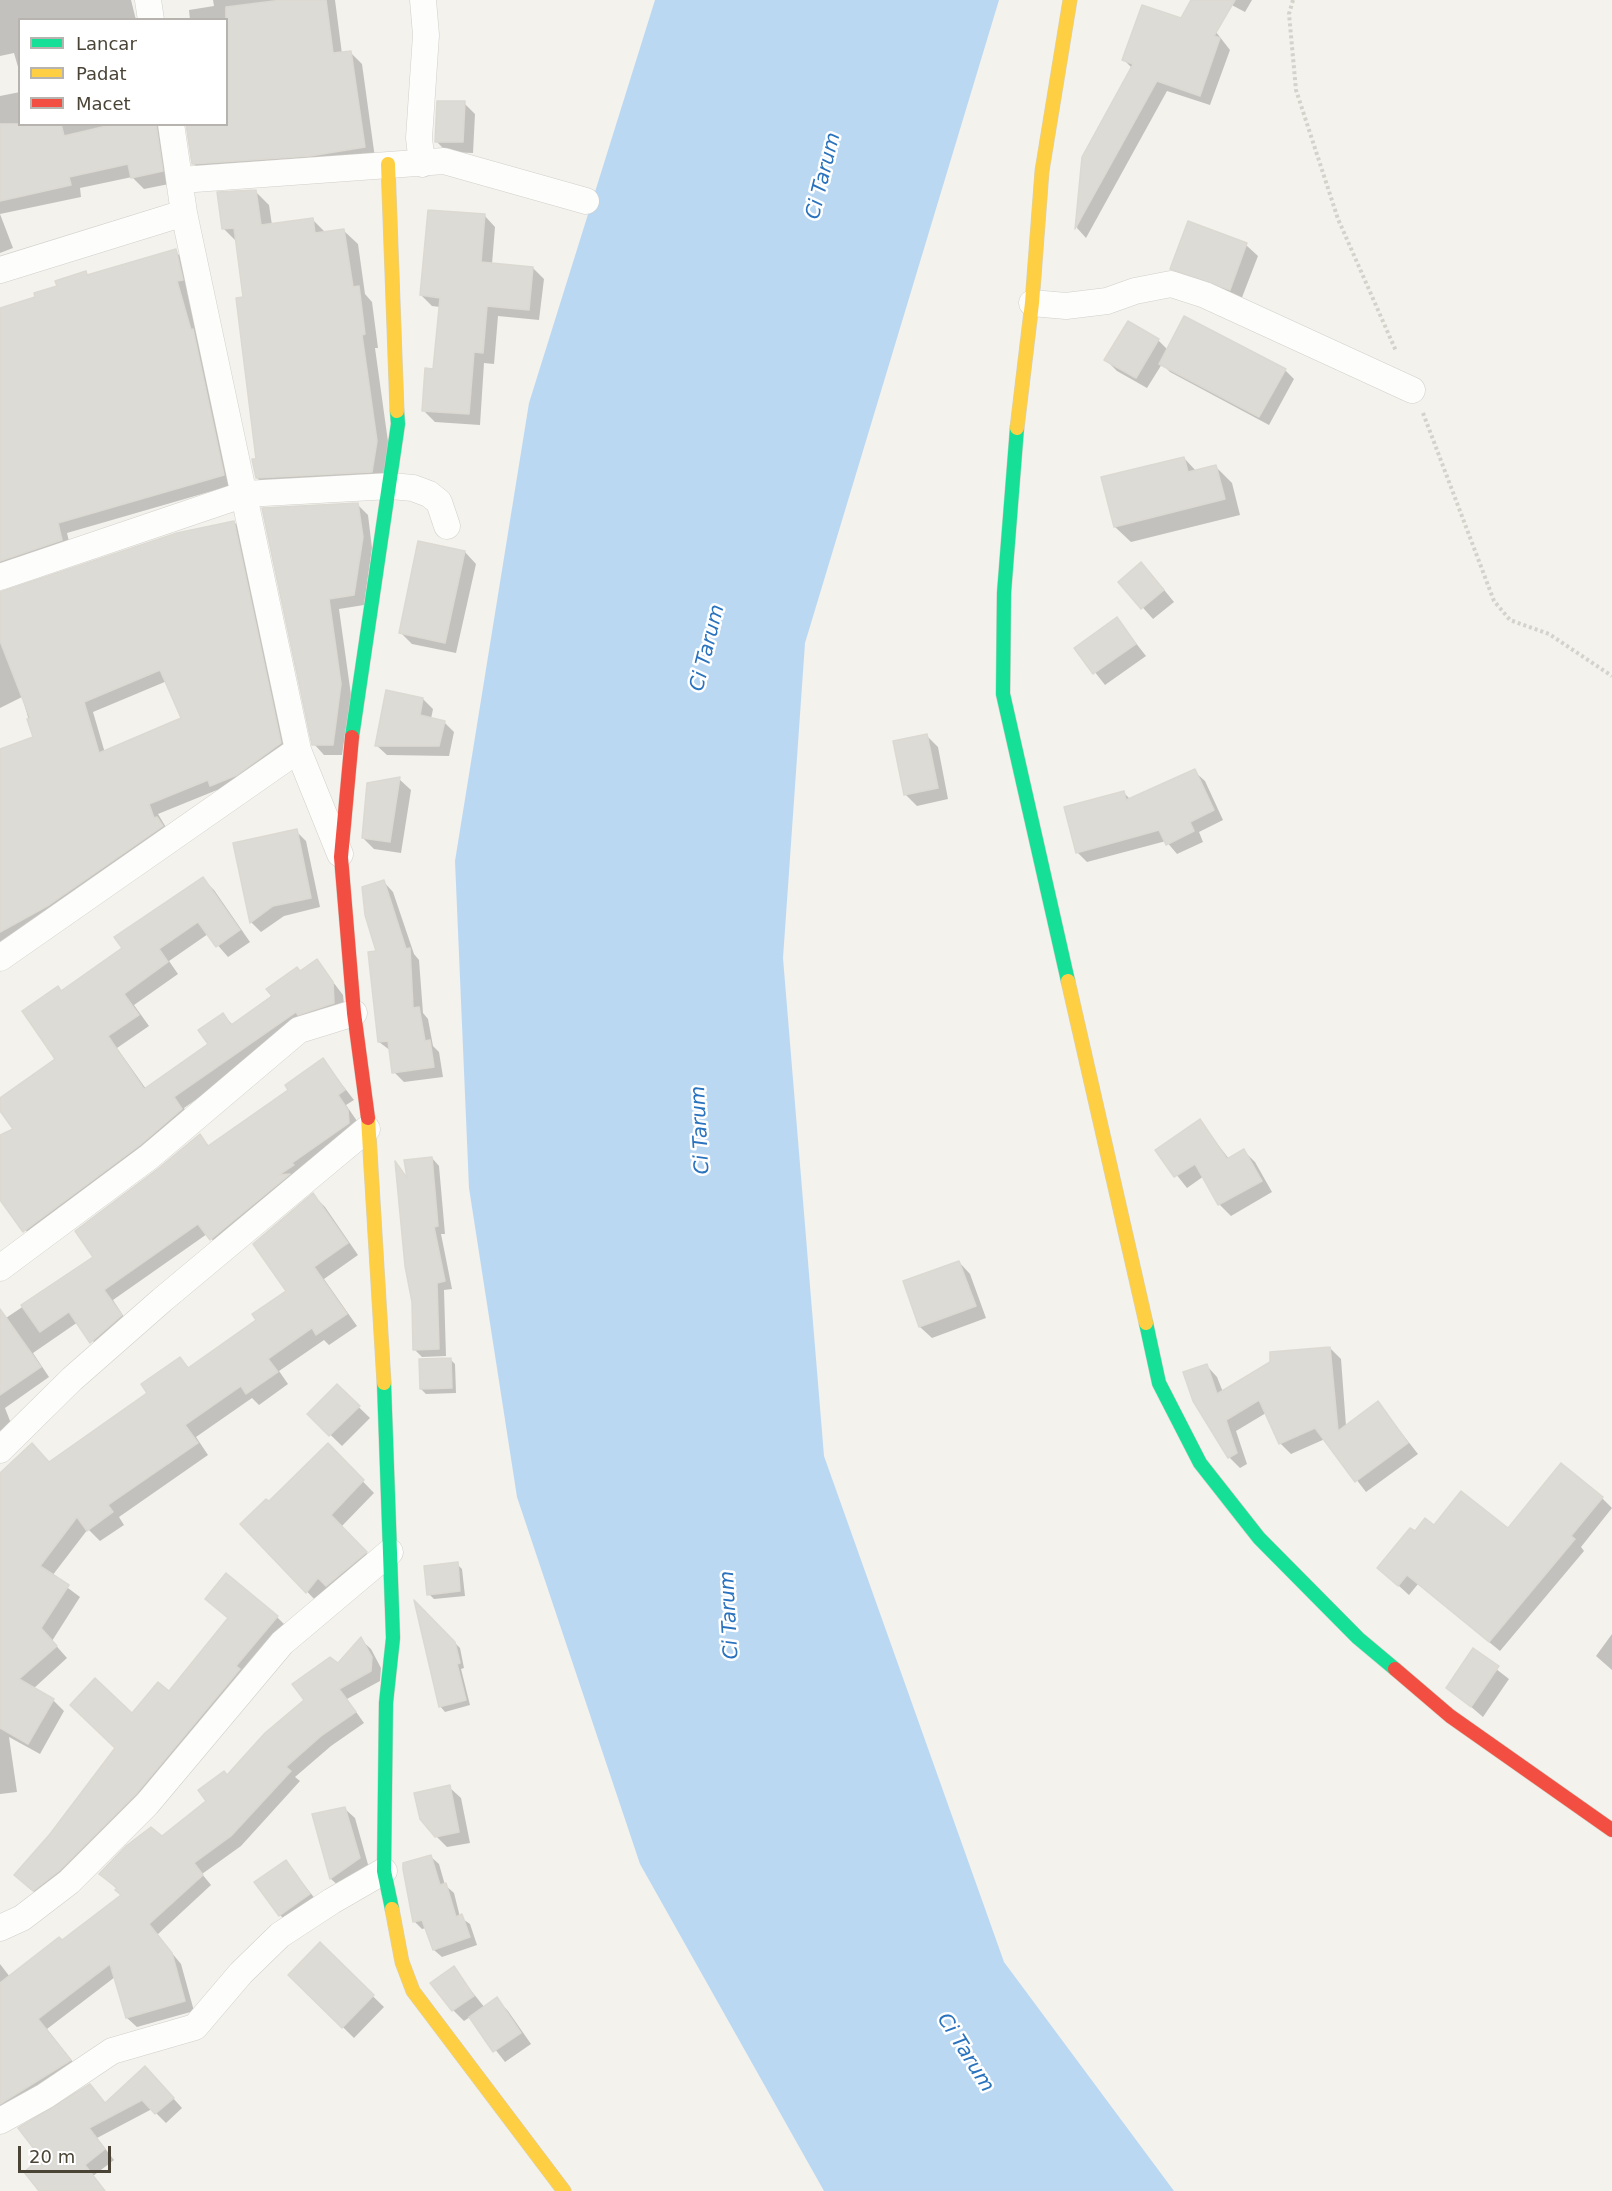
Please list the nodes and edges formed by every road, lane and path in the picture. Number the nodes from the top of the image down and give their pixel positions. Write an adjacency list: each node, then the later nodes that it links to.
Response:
1 (148, 0): 4 (street)
2 (423, 0): 7 (street)
3 (1070, 0): 12 (street)
4 (151, 18)
5 (171, 126): 8 (street)
6 (388, 164): 7 (street); 8 (street); 14 (street)
7 (422, 164): 9 (street)
8 (181, 180): 10 (street)
9 (586, 201)
10 (184, 213): 11 (street); 15 (street)
11 (0, 270)
12 (1032, 303): 13 (street); 26 (street)
13 (1413, 390)
14 (391, 486): 15 (street); 16 (street); 19 (street)
15 (245, 494): 17 (street); 18 (street)
16 (447, 526)
17 (0, 577)
18 (298, 750): 19 (street); 20 (street)
19 (341, 857): 21 (street)
20 (0, 958)
21 (354, 1013): 22 (street); 23 (street)
22 (367, 1129): 24 (street); 25 (street)
23 (0, 1268)
24 (0, 1450)
25 (390, 1552): 27 (street); 28 (street)
26 (1612, 1830)
27 (384, 1871): 29 (street); 30 (street)
28 (0, 1928)
29 (0, 2121)
30 (564, 2191)

